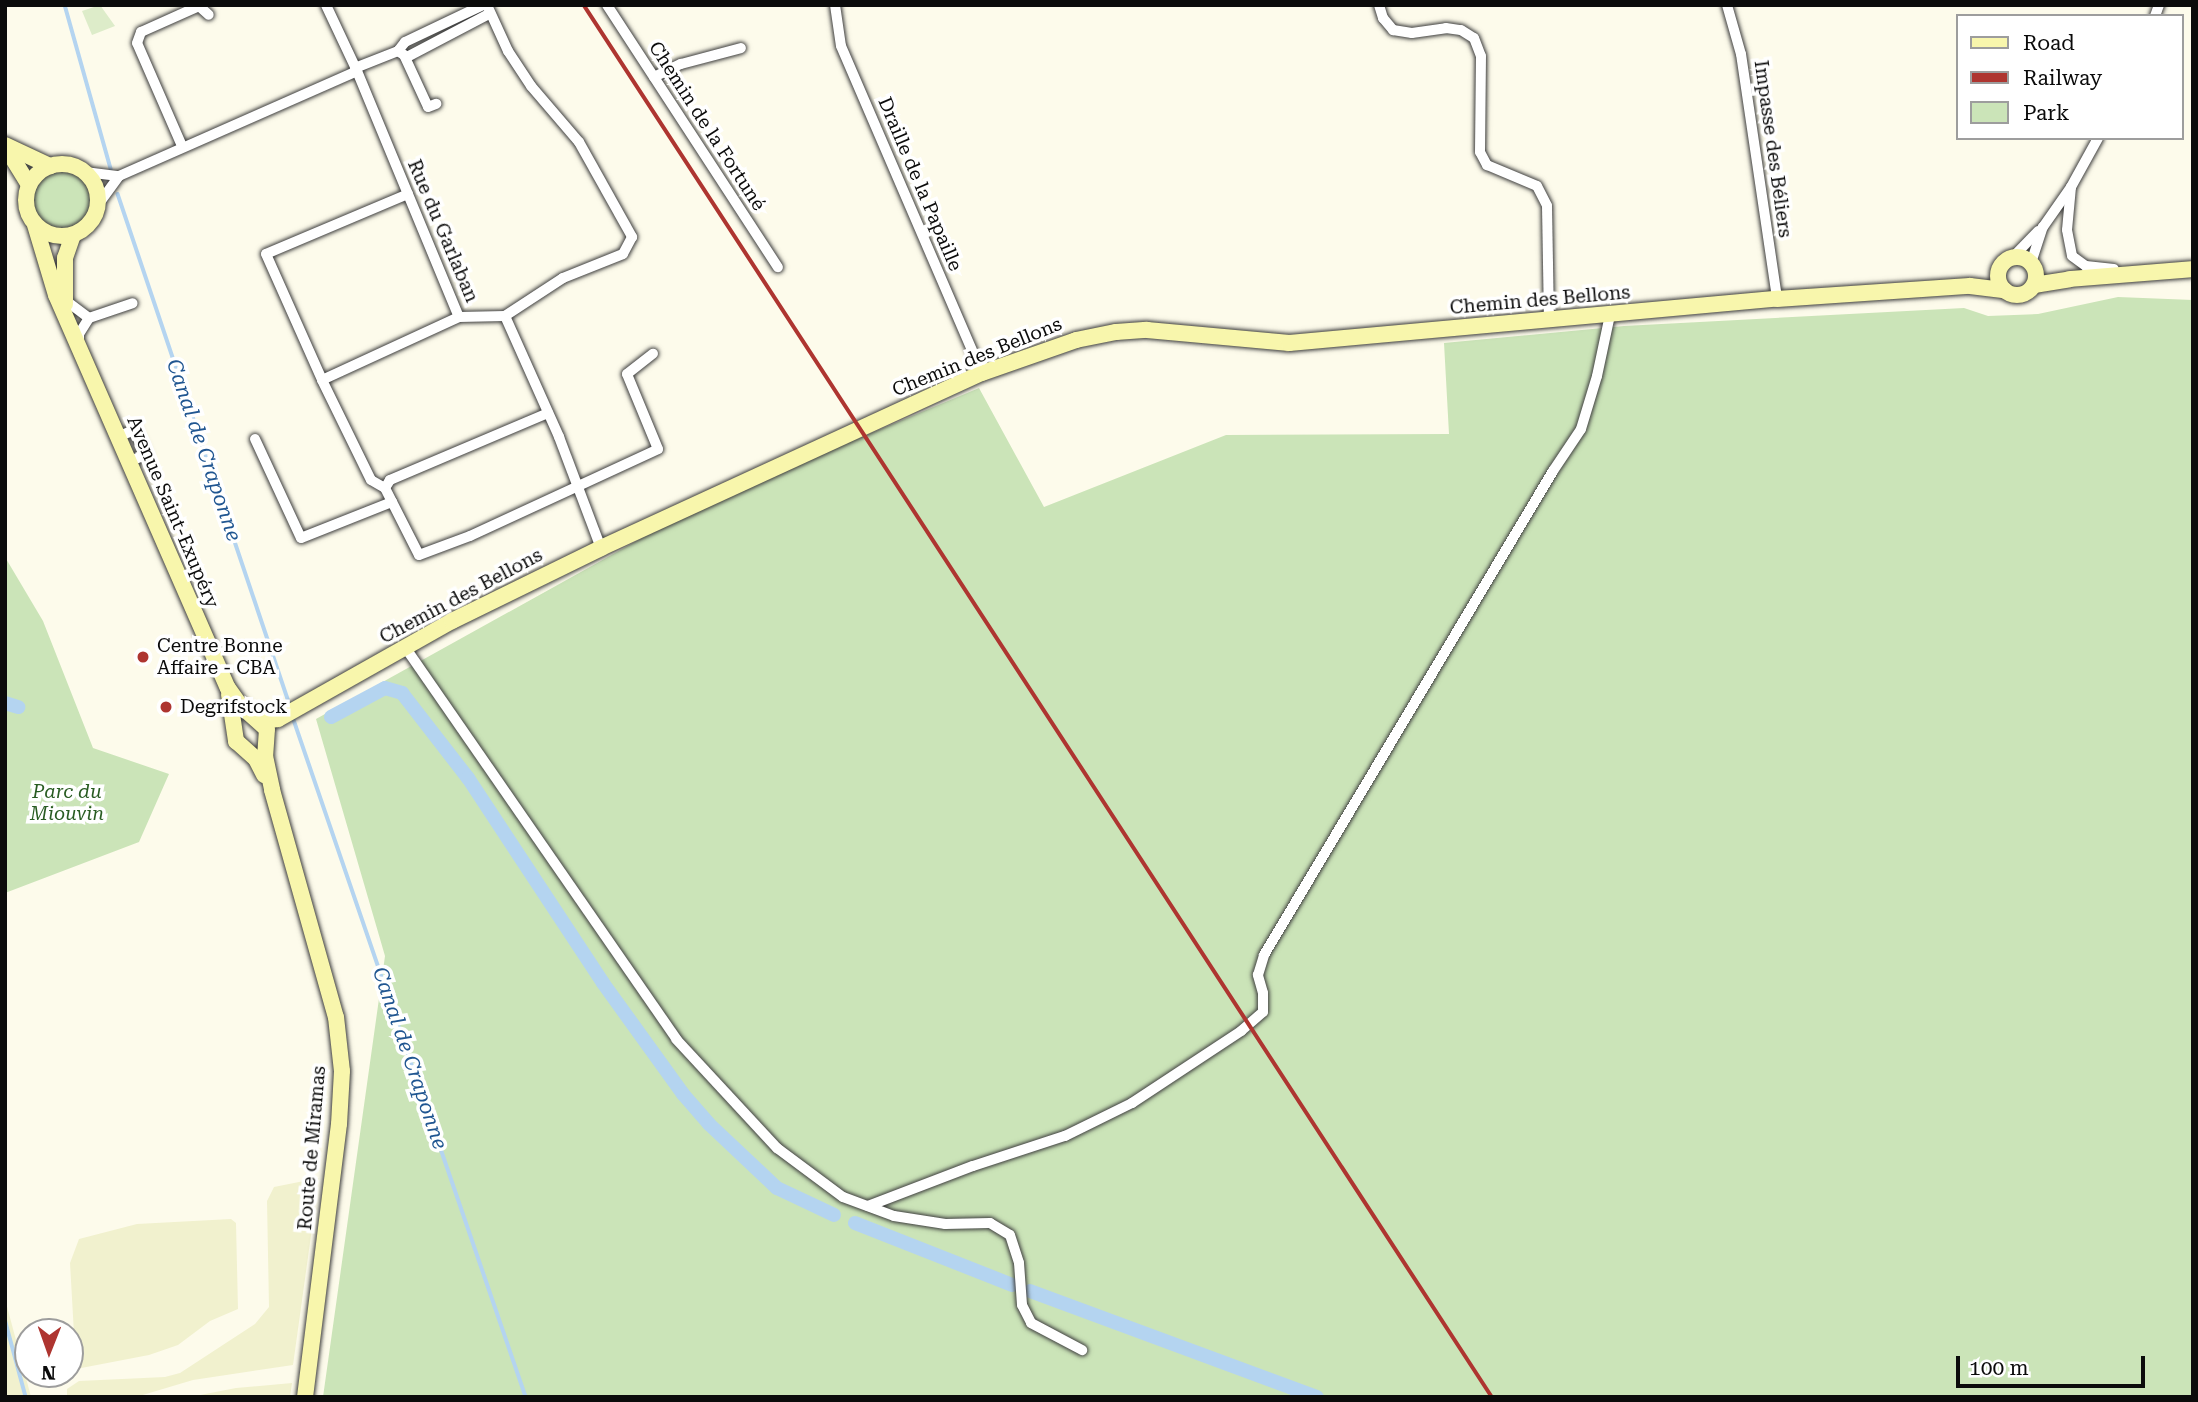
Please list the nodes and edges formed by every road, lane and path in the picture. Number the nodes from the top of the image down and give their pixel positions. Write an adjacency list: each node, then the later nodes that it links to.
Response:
1 (326, 5): 10 (street, Rue du Garlaban)
2 (607, 5): 11 (street, Chemin de la Fortuné)
3 (835, 5): 46 (street, Draille de la Papaille)
4 (1379, 5): 43 (street)
5 (1727, 5): 36 (street, Impasse des Béliers)
6 (486, 8): 9 (street); 39 (street)
7 (209, 15): 15 (street)
8 (741, 48): 11 (street)
9 (401, 53): 10 (street); 12 (street)
10 (356, 69): 15 (street); 21 (street, Rue du Garlaban)
11 (654, 77): 28 (street, Chemin de la Fortuné)
12 (436, 104)
13 (2097, 140): 20 (street)
14 (5, 146): 16 (main road); 19 (main road)
15 (181, 146): 18 (street)
16 (50, 166): 17 (main road); 19 (main road)
17 (85, 172): 18 (street); 22 (main road)
18 (119, 176): 22 (street)
19 (29, 185): 23 (main road)
20 (2071, 187): 24 (street); 31 (street)
21 (408, 194): 41 (street, Rue du Garlaban); 47 (street)
22 (98, 205): 25 (main road)
23 (35, 225): 25 (main road); 38 (main road, Avenue Saint-Exupéry)
24 (2043, 227): 26 (street); 27 (street)
25 (73, 235): 38 (main road, Avenue Saint-Exupéry)
26 (2013, 257): 27 (main road); 30 (main road)
27 (2033, 265): 32 (main road); 33 (main road)
28 (778, 267)
29 (2193, 268): 31 (main road)
30 (1998, 272): 34 (main road, Chemin des Bellons); 35 (main road)
31 (2144, 272): 32 (main road)
32 (2070, 279): 33 (main road)
33 (2034, 285): 35 (main road)
34 (1970, 286): 35 (main road, Chemin des Bellons); 36 (main road, Chemin des Bellons)
35 (2005, 290)
36 (1777, 299): 40 (main road, Chemin des Bellons)
37 (133, 303): 42 (street)
38 (65, 306): 42 (street); 44 (main road, Avenue Saint-Exupéry)
39 (505, 316): 41 (street, Rue du Garlaban); 48 (street, Rue du Garlaban)
40 (1610, 316): 43 (main road, Chemin des Bellons); 60 (street)
41 (459, 317): 47 (street)
42 (89, 318): 44 (street)
43 (1549, 321): 46 (main road, Chemin des Bellons)
44 (79, 344): 55 (main road, Avenue Saint-Exupéry)
45 (653, 354): 50 (street)
46 (982, 373): 53 (main road, Chemin des Bellons)
47 (322, 380): 51 (street)
48 (548, 413): 50 (street, Rue du Garlaban); 51 (street)
49 (255, 439): 52 (street)
50 (579, 485): 52 (street); 53 (street, Rue du Garlaban)
51 (385, 488): 52 (street)
52 (391, 502)
53 (601, 548): 54 (main road, Chemin des Bellons)
54 (405, 648): 57 (main road, Chemin des Bellons); 60 (street)
55 (228, 688): 56 (main road); 57 (main road, Avenue Saint-Exupéry)
56 (237, 730): 57 (main road); 58 (main road)
57 (262, 730): 58 (main road); 59 (main road, Route de Miramas)
58 (248, 752): 59 (main road)
59 (272, 790): 62 (main road, Route de Miramas)
60 (868, 1206): 61 (street)
61 (1082, 1350)
62 (305, 1397)

